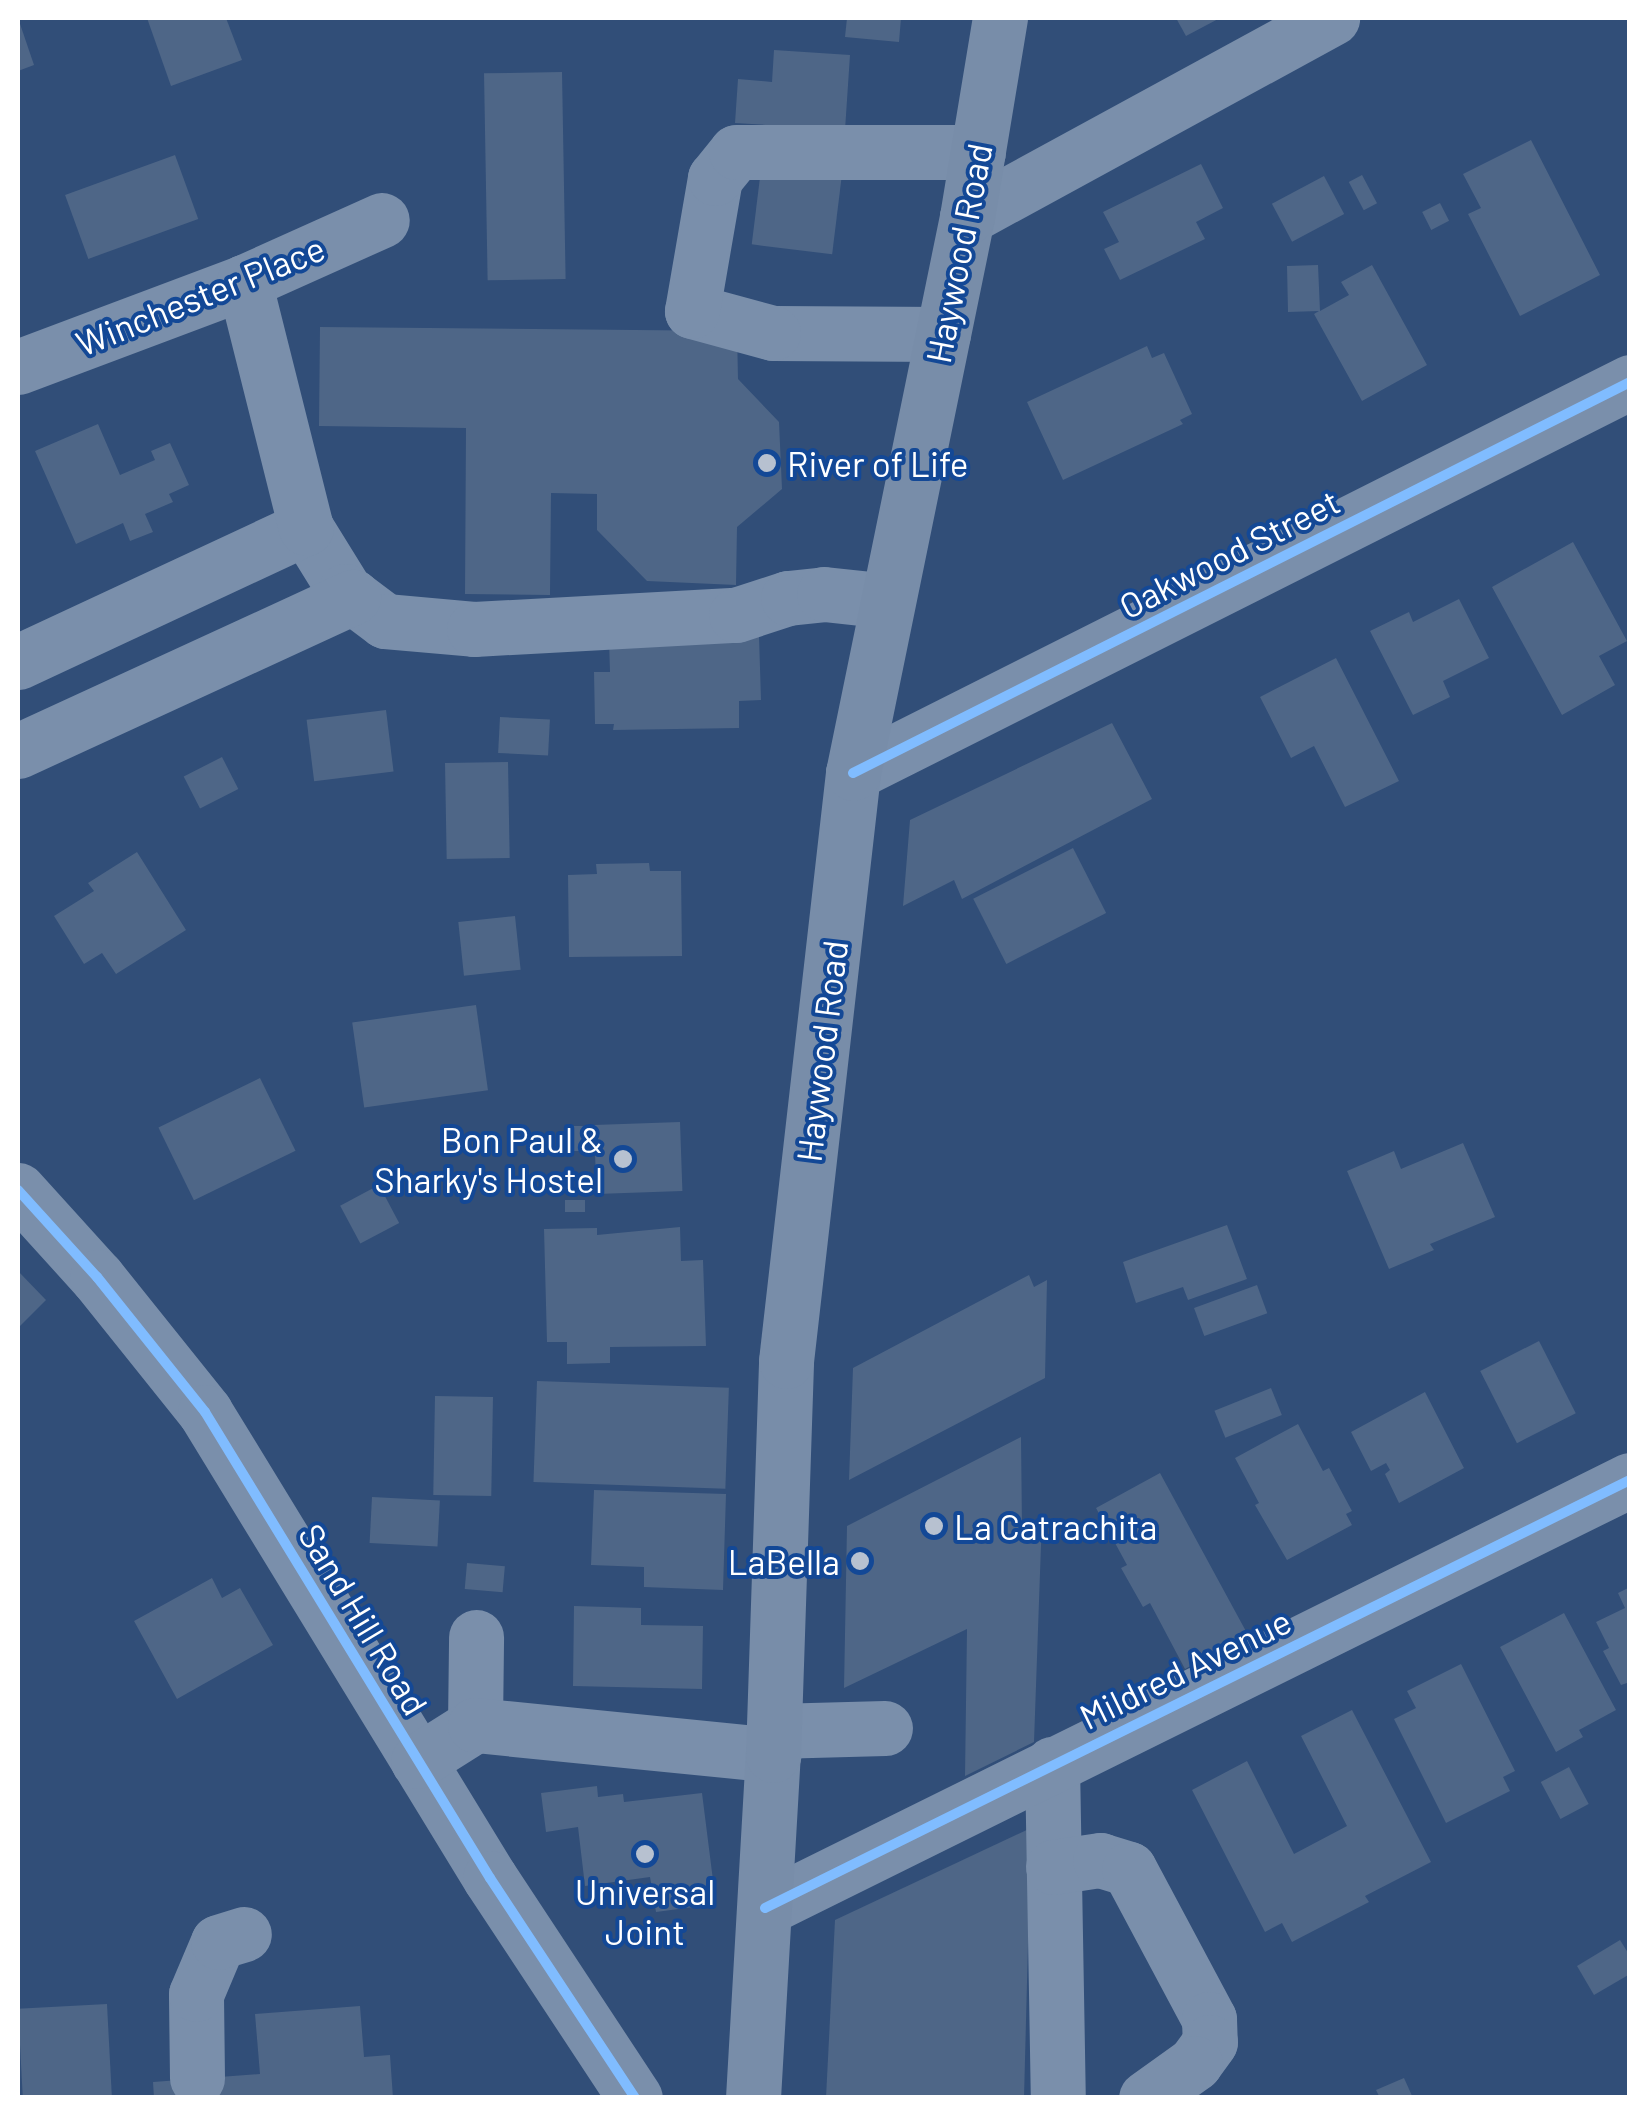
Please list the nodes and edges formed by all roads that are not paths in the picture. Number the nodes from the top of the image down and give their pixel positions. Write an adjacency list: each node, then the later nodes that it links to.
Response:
1 (1000, 18): 3 (main road, Haywood Road)
2 (1332, 18): 4 (street)
3 (978, 152): 4 (main road, Haywood Road); 7 (street)
4 (968, 217): 7 (main road, Haywood Road)
5 (382, 220): 6 (street, Winchester Place)
6 (244, 282): 8 (street, Winchester Place); 10 (street)
7 (943, 334): 12 (main road, Haywood Road)
8 (18, 367)
9 (1630, 382): 15 (street, Oakwood Street)
10 (306, 528): 11 (street); 13 (street)
11 (353, 598): 12 (street); 14 (street)
12 (888, 601): 15 (main road, Haywood Road)
13 (18, 662)
14 (18, 751)
15 (853, 773): 21 (main road, Haywood Road)
16 (18, 1190): 22 (street, Sand Hill Road)
17 (1630, 1480): 23 (street, Mildred Avenue)
18 (476, 1637): 19 (street)
19 (474, 1725): 21 (street); 22 (street)
20 (885, 1728): 21 (street)
21 (773, 1743): 25 (main road, Haywood Road)
22 (418, 1761): 28 (street, Sand Hill Road)
23 (1052, 1764): 24 (street); 25 (street, Mildred Avenue)
24 (1054, 1866): 30 (street); 31 (street)
25 (765, 1908): 29 (main road, Haywood Road)
26 (244, 1934): 27 (street)
27 (197, 2078)
28 (635, 2098)
29 (753, 2098)
30 (1058, 2098)
31 (1146, 2098)

